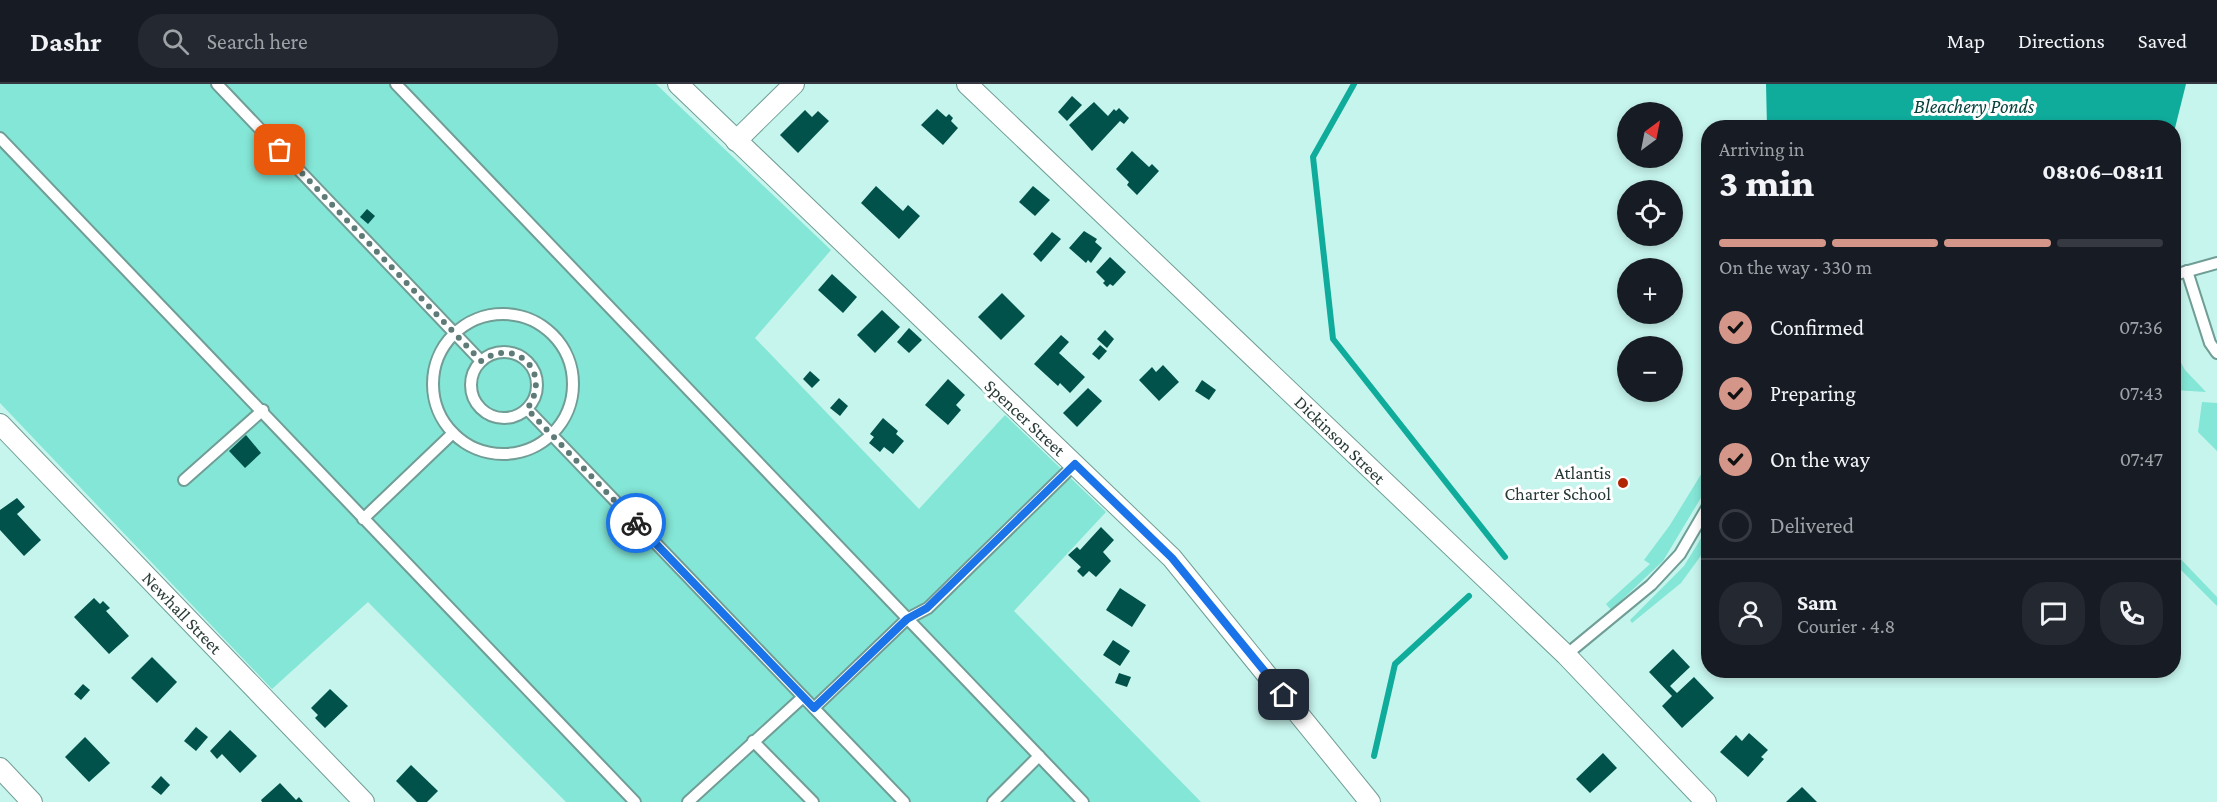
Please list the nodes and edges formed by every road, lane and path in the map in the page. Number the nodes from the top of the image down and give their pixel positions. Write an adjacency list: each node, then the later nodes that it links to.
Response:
1 (217, 84): 11 (lane)
2 (396, 84): 23 (lane)
3 (678, 84): 7 (street, Spencer Street)
4 (794, 84): 7 (street)
5 (967, 84): 24 (street, Dickinson Street)
6 (0, 138): 15 (lane)
7 (736, 141): 19 (street, Spencer Street)
8 (2217, 263): 9 (lane)
9 (2187, 271): 10 (lane); 12 (lane)
10 (2181, 273)
11 (454, 333): 13 (lane); 17 (lane); 18 (lane)
12 (2217, 353)
13 (481, 361): 14 (lane); 14 (lane)
14 (527, 409): 18 (lane)
15 (263, 410): 20 (lane); 22 (lane)
16 (0, 424): 31 (street, Newhall Street)
17 (453, 433): 18 (lane); 22 (lane)
18 (551, 435): 25 (lane)
19 (1075, 464): 23 (lane); 38 (street, Spencer Street)
20 (184, 480)
21 (1701, 518): 24 (lane)
22 (363, 519): 32 (lane)
23 (907, 619): 26 (lane); 28 (lane)
24 (1566, 655): 39 (street, Dickinson Street)
25 (803, 697): 26 (lane); 27 (lane)
26 (814, 708): 35 (lane)
27 (753, 741): 33 (lane); 34 (lane)
28 (1040, 756): 36 (lane); 37 (lane)
29 (0, 768): 30 (street)
30 (32, 802)
31 (364, 802)
32 (635, 802)
33 (687, 802)
34 (813, 802)
35 (904, 802)
36 (993, 802)
37 (1083, 802)
38 (1370, 802)
39 (1706, 802)

